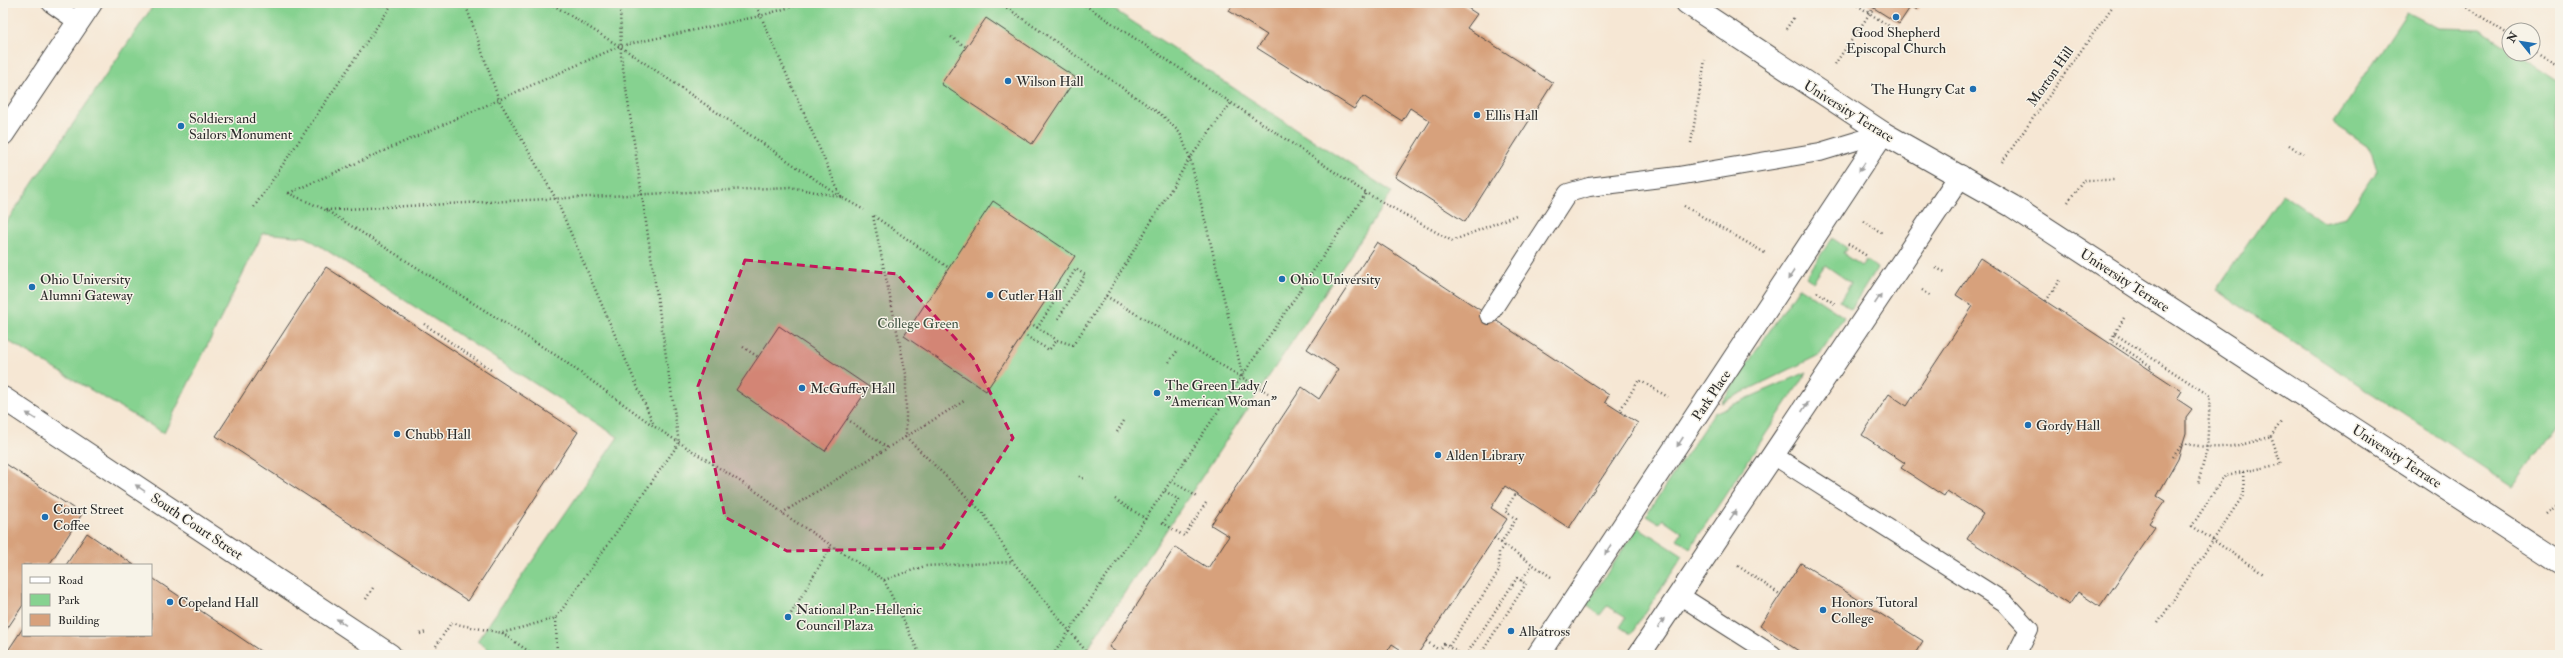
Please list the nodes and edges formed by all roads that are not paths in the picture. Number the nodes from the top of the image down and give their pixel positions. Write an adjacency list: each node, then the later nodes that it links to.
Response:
1 (51, 3): 4 (lane)
2 (91, 3): 4 (street)
3 (1687, 3): 6 (street, University Terrace)
4 (78, 22): 5 (street)
5 (3, 134)
6 (1883, 134): 7 (street, University Terrace); 8 (lane); 14 (street, Park Place, one-way to 14)
7 (1960, 176): 10 (street, one-way to 7); 11 (street, University Terrace)
8 (1489, 315)
9 (3, 398): 13 (street, South Court Street, one-way to 9)
10 (1773, 455): 12 (street, one-way to 10); 17 (lane)
11 (2560, 563)
12 (1679, 595): 15 (street, one-way to 12); 16 (lane)
13 (376, 651)
14 (1538, 655)
15 (1639, 655)
16 (1773, 655)
17 (2016, 655)

